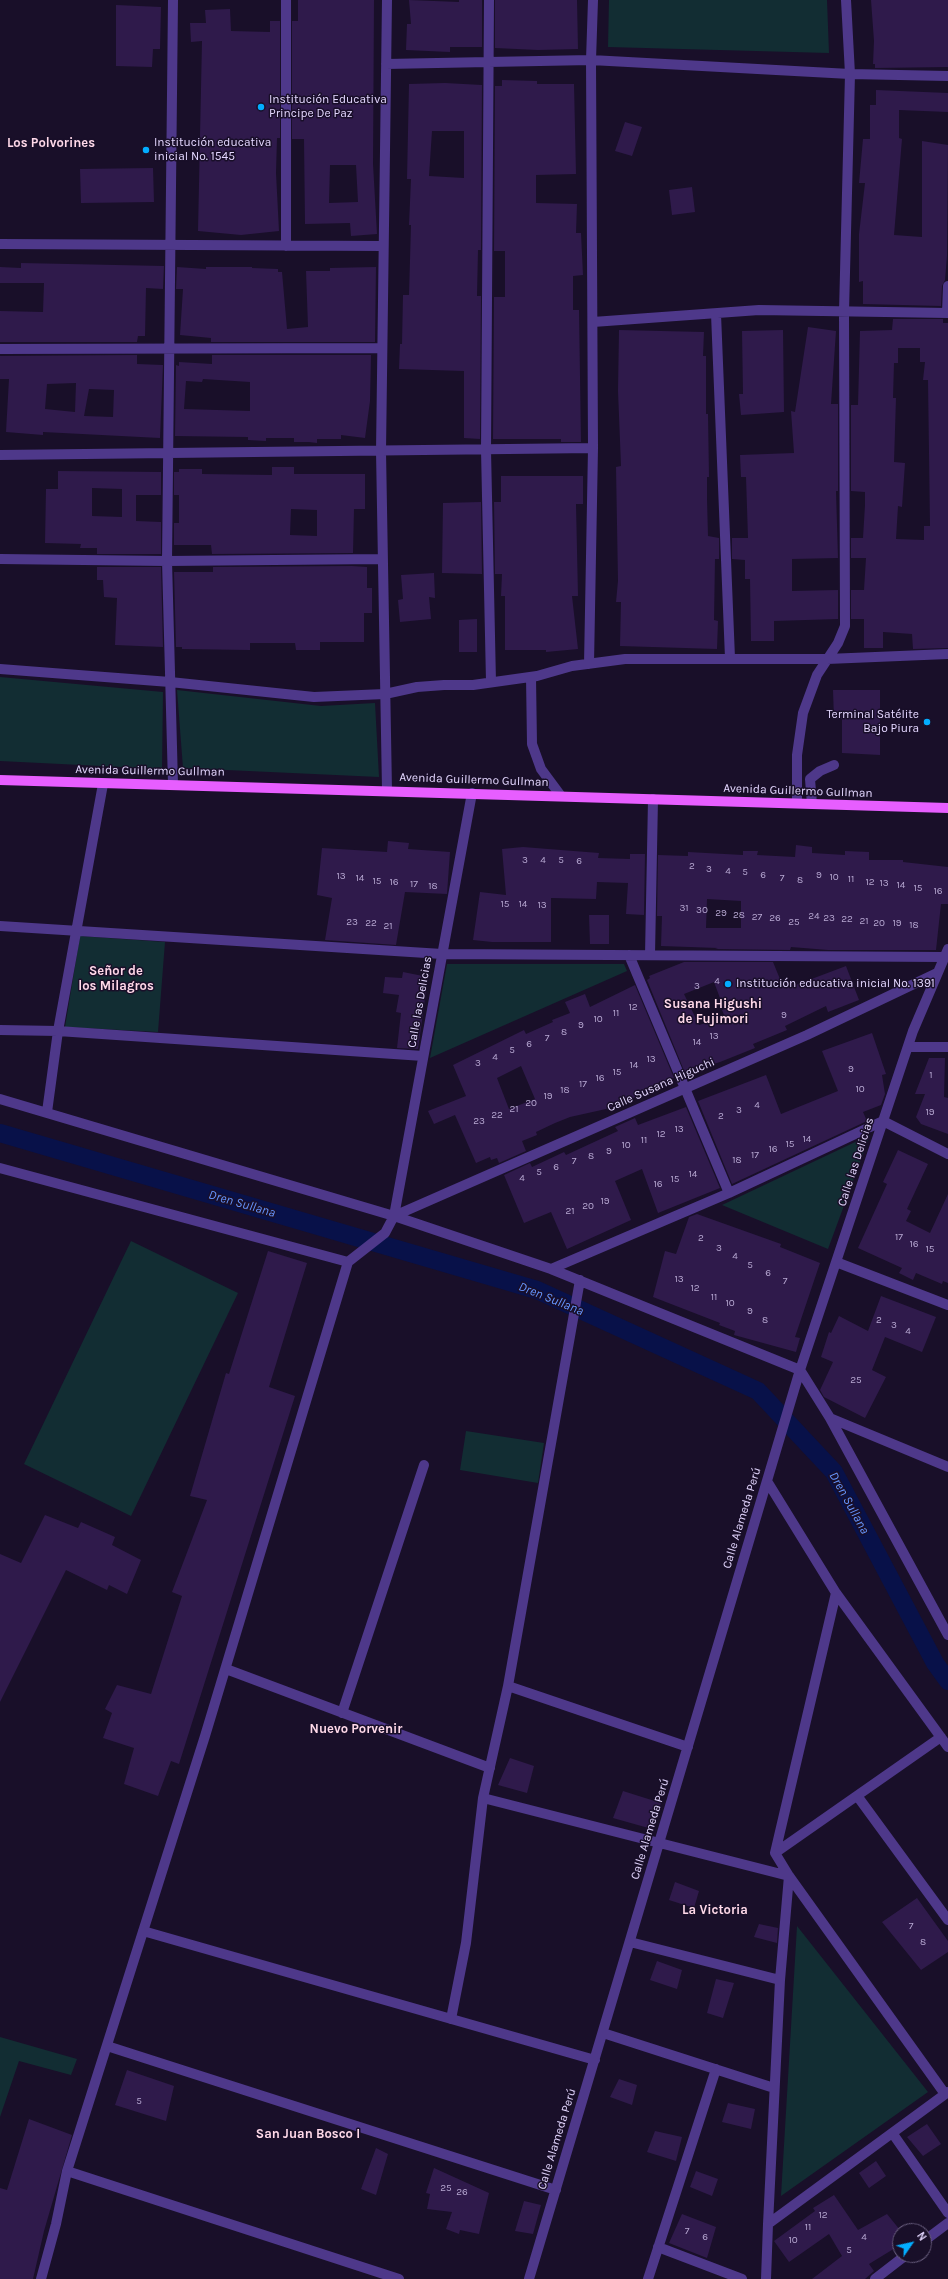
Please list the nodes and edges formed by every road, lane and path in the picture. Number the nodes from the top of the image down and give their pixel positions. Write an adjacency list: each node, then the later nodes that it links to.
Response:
1 (173, 0): 13 (street)
2 (286, 0): 14 (street)
3 (387, 0): 9 (street)
4 (489, 0): 8 (street)
5 (593, 0): 7 (street)
6 (846, 0): 10 (street)
7 (591, 60): 8 (street); 10 (street); 20 (street)
8 (488, 62): 9 (street); 25 (street)
9 (386, 64): 15 (street)
10 (850, 74): 11 (street); 17 (street)
11 (948, 76)
12 (0, 244): 13 (street)
13 (171, 245): 14 (street); 23 (street)
14 (286, 246): 15 (street)
15 (383, 246): 21 (street)
16 (948, 286): 18 (street)
17 (844, 312): 18 (street); 19 (street); 34 (street)
18 (947, 313)
19 (716, 314): 20 (street); 33 (street)
20 (593, 322): 24 (street)
21 (382, 348): 23 (street); 26 (street)
22 (0, 349): 23 (street)
23 (170, 349): 27 (street)
24 (593, 448): 25 (street); 35 (street)
25 (486, 450): 26 (street); 39 (street)
26 (381, 451): 27 (street); 30 (street)
27 (169, 454): 28 (street); 31 (street)
28 (0, 455)
29 (0, 559): 31 (street)
30 (381, 559): 31 (street); 40 (street)
31 (167, 561): 38 (street)
32 (948, 654): 34 (street)
33 (730, 658): 34 (street); 35 (street)
34 (827, 659): 49 (street)
35 (589, 664): 37 (street)
36 (0, 669): 38 (street)
37 (531, 677): 39 (street); 47 (street)
38 (170, 682): 40 (street); 44 (street)
39 (491, 682): 40 (street)
40 (385, 694): 45 (street)
41 (834, 765): 50 (street)
42 (0, 780): 43 (main road, Avenida Guillermo Gullman)
43 (103, 784): 44 (main road, Avenida Guillermo Gullman); 53 (street)
44 (173, 784): 45 (main road, Avenida Guillermo Gullman)
45 (387, 790): 46 (main road, Avenida Guillermo Gullman)
46 (472, 793): 47 (main road, Avenida Guillermo Gullman); 55 (street, Calle las Delicias)
47 (561, 796): 48 (main road, Avenida Guillermo Gullman)
48 (653, 799): 49 (main road, Avenida Guillermo Gullman); 57 (street)
49 (797, 803): 50 (main road, Avenida Guillermo Gullman)
50 (812, 804): 51 (main road, Avenida Guillermo Gullman)
51 (948, 808)
52 (0, 926): 53 (street)
53 (76, 930): 55 (street); 60 (street)
54 (946, 953): 57 (street); 58 (street, Calle las Delicias)
55 (442, 954): 56 (street); 63 (street, Calle las Delicias)
56 (629, 955): 57 (street); 64 (street)
57 (650, 955)
58 (937, 973): 61 (street, Calle las Delicias); 64 (street, Calle Susana Higuchi)
59 (0, 1030): 60 (street)
60 (58, 1031): 63 (street); 66 (street)
61 (908, 1047): 62 (street); 67 (street, Calle las Delicias)
62 (948, 1047)
63 (424, 1056): 71 (street, Calle las Delicias)
64 (685, 1088): 70 (street); 71 (street, Calle Susana Higuchi)
65 (0, 1099): 66 (street)
66 (47, 1112): 71 (street)
67 (883, 1121): 68 (street); 70 (street); 73 (street, Calle las Delicias)
68 (948, 1154)
69 (0, 1168): 72 (street)
70 (729, 1193): 74 (street)
71 (394, 1216): 72 (street, Calle las Delicias); 74 (street)
72 (349, 1261): 87 (street)
73 (836, 1262): 76 (street); 77 (street, Calle las Delicias)
74 (551, 1269): 75 (street)
75 (579, 1284): 77 (street); 88 (street)
76 (948, 1305)
77 (800, 1370): 78 (street, Calle las Delicias); 79 (street)
78 (795, 1386): 82 (street, Calle Alameda Perú)
79 (830, 1418): 81 (street); 84 (street)
80 (424, 1465): 89 (street)
81 (948, 1467)
82 (767, 1481): 83 (street); 91 (street, Calle Alameda Perú)
83 (836, 1592): 90 (street); 97 (street)
84 (936, 1617): 85 (street); 86 (street)
85 (948, 1622)
86 (948, 1636)
87 (226, 1668): 89 (street); 100 (street)
88 (508, 1686): 91 (street); 93 (street)
89 (342, 1713): 93 (street)
90 (941, 1738): 92 (street); 94 (street)
91 (688, 1747): 96 (street, Calle Alameda Perú)
92 (948, 1747)
93 (490, 1768): 95 (street)
94 (858, 1797): 97 (street); 99 (street)
95 (483, 1798): 96 (street); 103 (street)
96 (660, 1842): 98 (street); 101 (street, Calle Alameda Perú)
97 (775, 1853): 98 (street)
98 (789, 1876): 102 (street); 109 (street)
99 (948, 1920)
100 (143, 1931): 103 (street); 105 (street)
101 (630, 1942): 102 (street); 104 (street, Calle Alameda Perú)
102 (780, 1980): 108 (street)
103 (451, 2019): 106 (street)
104 (603, 2033): 106 (street, Calle Alameda Perú); 107 (street)
105 (107, 2046): 111 (street); 112 (street)
106 (595, 2060): 112 (street, Calle Alameda Perú)
107 (716, 2068): 108 (street); 117 (street)
108 (774, 2088): 115 (street)
109 (946, 2093): 110 (street)
110 (893, 2134): 113 (street); 115 (street)
111 (67, 2172): 119 (street); 120 (street)
112 (556, 2190): 121 (street, Calle Alameda Perú)
113 (948, 2212)
114 (948, 2223): 116 (street)
115 (768, 2224): 124 (street)
116 (932, 2235)
117 (658, 2247): 122 (street); 123 (street)
118 (896, 2263): 125 (street)
119 (41, 2279)
120 (398, 2279)
121 (529, 2279)
122 (648, 2279)
123 (742, 2279)
124 (766, 2279)
125 (875, 2279)

